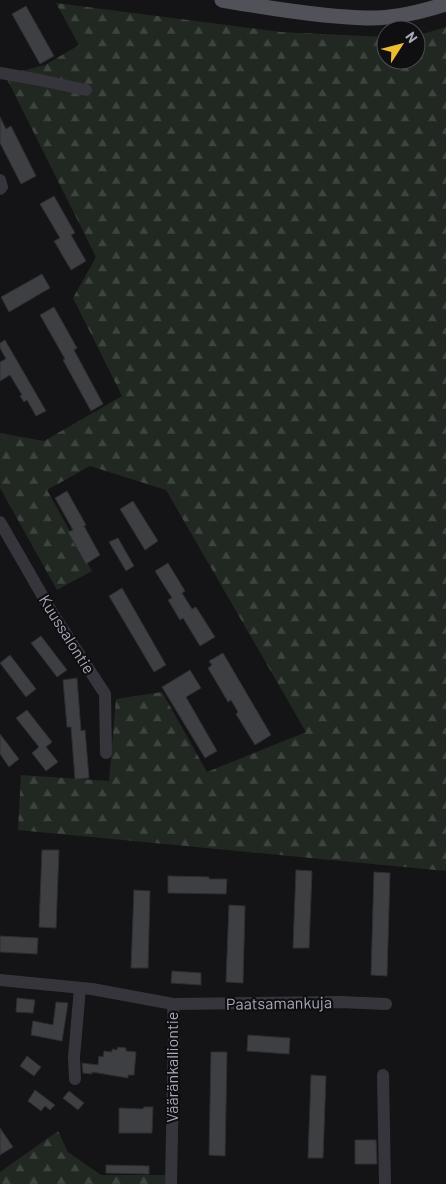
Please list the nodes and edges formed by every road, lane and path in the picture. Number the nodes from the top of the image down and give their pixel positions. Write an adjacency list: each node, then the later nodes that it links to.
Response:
1 (222, 0): 2 (main road)
2 (446, 4)
3 (0, 73): 4 (street)
4 (86, 90)
5 (0, 180): 6 (street)
6 (0, 189)
7 (0, 522): 8 (street, Kuussalontie)
8 (106, 753)
9 (0, 980): 10 (street, Vääränkalliontie)
10 (80, 988): 11 (street, Vääränkalliontie); 14 (street)
11 (172, 1004): 12 (street, Paatsamankuja); 15 (street, Vääränkalliontie)
12 (386, 1004)
13 (383, 1075): 16 (street)
14 (75, 1079)
15 (171, 1184)
16 (385, 1184)

